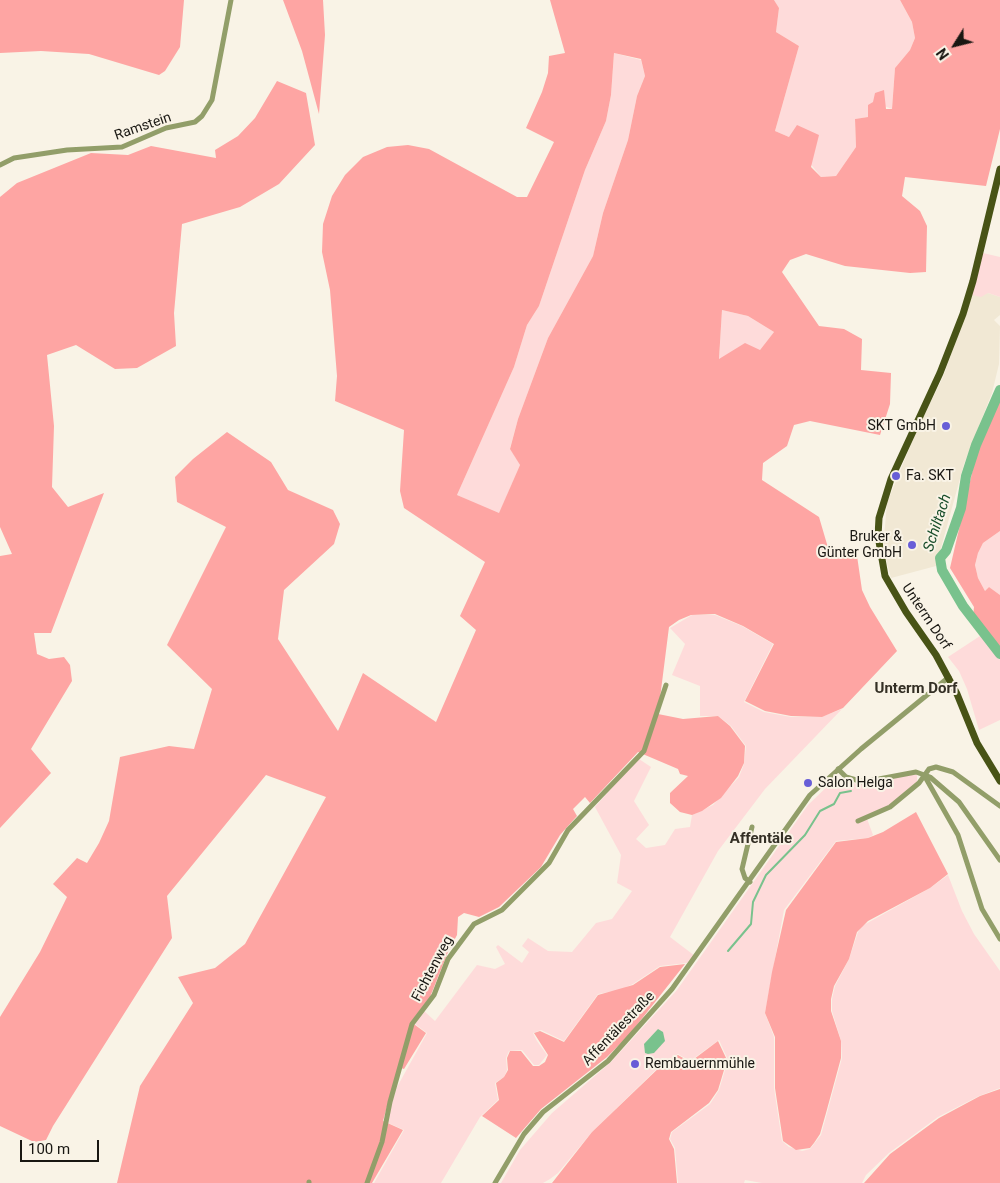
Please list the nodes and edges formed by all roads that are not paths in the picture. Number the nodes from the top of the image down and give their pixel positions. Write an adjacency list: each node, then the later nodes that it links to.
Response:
1 (231, 0): 2 (street, Ramstein)
2 (0, 165)
3 (1000, 168): 4 (main road, Unterm Dorf)
4 (949, 677): 6 (street, Affentälestraße); 8 (main road, Unterm Dorf)
5 (666, 685): 15 (street, Fichtenweg)
6 (838, 769): 7 (street); 13 (street, Affentälestraße)
7 (923, 774): 9 (street); 10 (street); 12 (street); 14 (street)
8 (1000, 781)
9 (1000, 806)
10 (858, 821)
11 (752, 827): 13 (street)
12 (1000, 860)
13 (750, 882): 16 (street, Affentälestraße)
14 (1000, 939)
15 (367, 1183)
16 (495, 1183)

